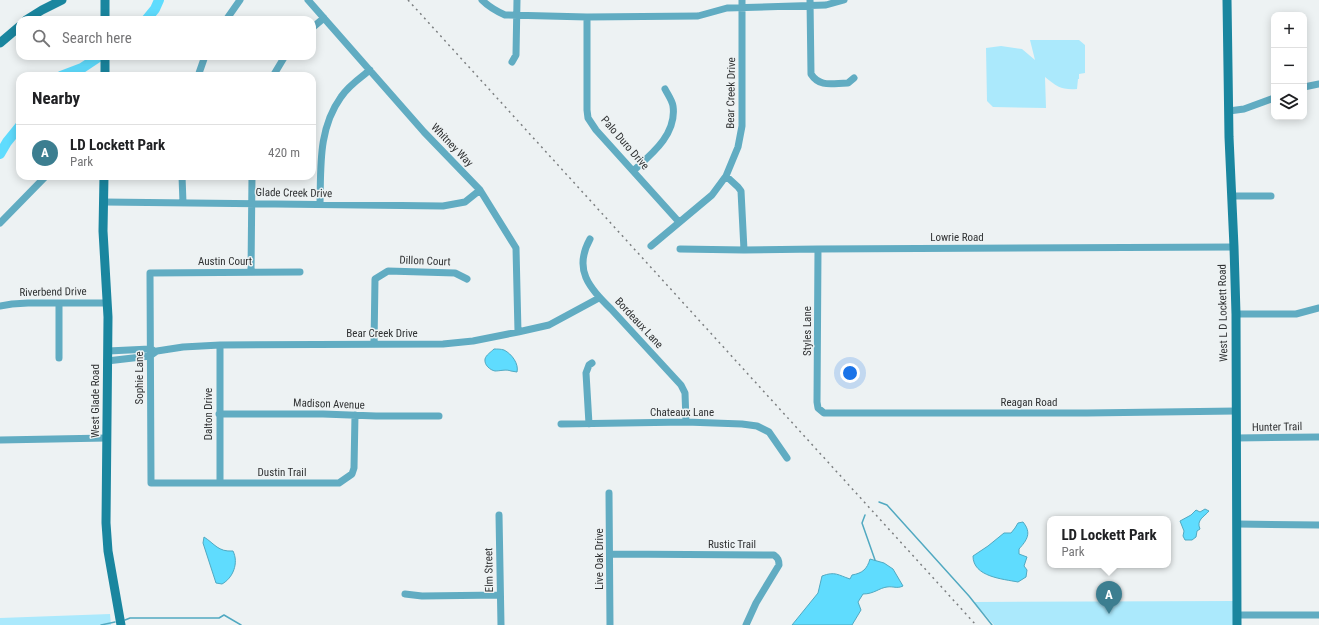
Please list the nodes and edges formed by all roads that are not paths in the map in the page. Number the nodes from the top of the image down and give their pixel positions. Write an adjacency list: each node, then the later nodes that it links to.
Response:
1 (62, 0): 12 (main road)
2 (105, 0): 13 (main road)
3 (240, 0): 14 (street)
4 (308, 0): 16 (street, Whitney Way)
5 (482, 0): 11 (street)
6 (517, 0): 11 (street)
7 (844, 0): 9 (street)
8 (1227, 0): 33 (main road, West L D Lockett Road)
9 (810, 3): 10 (street); 28 (street)
10 (742, 4): 15 (street); 35 (street, Bear Creek Drive)
11 (517, 14): 15 (street); 23 (street)
12 (32, 16)
13 (105, 16)
14 (229, 16)
15 (586, 17): 34 (street, Palo Duro Drive)
16 (324, 18): 17 (street); 24 (street, Whitney Way)
17 (316, 25)
18 (16, 30): 19 (main road)
19 (0, 44)
20 (105, 60): 25 (main road)
21 (204, 60): 26 (street)
22 (283, 60): 27 (street)
23 (512, 62)
24 (370, 70): 40 (street, Whitney Way); 46 (street)
25 (105, 72)
26 (199, 72)
27 (275, 72)
28 (854, 78)
29 (1319, 84): 30 (street)
30 (1307, 86)
31 (665, 89): 34 (street)
32 (1271, 99): 33 (street)
33 (1228, 111): 41 (main road, West L D Lockett Road)
34 (634, 170): 47 (street, Palo Duro Drive)
35 (726, 176): 47 (street, Bear Creek Drive); 54 (street)
36 (42, 180): 48 (street)
37 (104, 180): 43 (main road, West Glade Road)
38 (182, 180): 44 (street)
39 (252, 180): 45 (street)
40 (480, 190): 46 (street, Glade Creek Drive); 65 (street, Whitney Way)
41 (1232, 196): 42 (street); 51 (main road, West L D Lockett Road)
42 (1271, 196)
43 (104, 202): 44 (street, Glade Creek Drive); 61 (main road, West Glade Road)
44 (183, 203): 45 (street, Glade Creek Drive)
45 (252, 203): 46 (street, Glade Creek Drive); 55 (street)
46 (320, 204)
47 (679, 222): 50 (street, Bear Creek Drive)
48 (0, 223)
49 (590, 239): 59 (street, Bordeaux Lane)
50 (651, 246)
51 (1234, 246): 53 (street, Lowrie Road); 64 (main road, West L D Lockett Road)
52 (680, 249): 54 (street, Lowrie Road)
53 (818, 249): 54 (street, Lowrie Road); 74 (street, Styles Lane)
54 (744, 250)
55 (251, 272): 56 (street, Austin Court); 57 (street, Austin Court)
56 (300, 272)
57 (150, 273): 69 (street, Sophie Lane)
58 (467, 279): 66 (street, Dillon Court)
59 (599, 298): 65 (street, Bear Creek Drive); 78 (street, Bordeaux Lane)
60 (59, 303): 61 (street, Riverbend Drive); 62 (street, Riverbend Drive); 70 (street)
61 (107, 303): 68 (main road, West Glade Road)
62 (0, 306)
63 (1319, 308): 64 (street)
64 (1236, 314): 73 (main road, West L D Lockett Road)
65 (518, 332): 66 (street, Bear Creek Drive)
66 (374, 344): 67 (street, Bear Creek Drive)
67 (220, 345): 69 (street, Bear Creek Drive); 75 (street, Dalton Drive)
68 (108, 351): 69 (street, Bear Creek Drive); 71 (main road, West Glade Road)
69 (152, 352): 71 (street, Bear Creek Drive); 87 (street, Sophie Lane)
70 (59, 358)
71 (107, 361): 82 (main road, West Glade Road)
72 (592, 362): 80 (street)
73 (1236, 411): 74 (street, Reagan Road); 83 (main road, West L D Lockett Road)
74 (822, 412)
75 (219, 414): 76 (street, Madison Avenue); 86 (street, Dalton Drive)
76 (354, 415): 77 (street, Madison Avenue); 86 (street, Dustin Trail)
77 (439, 416)
78 (686, 422): 80 (street, Chateaux Lane); 85 (street, Chateaux Lane)
79 (561, 424): 80 (street, Chateaux Lane)
80 (589, 424)
81 (1319, 437): 83 (street, Hunter Trail)
82 (107, 438): 84 (street); 97 (main road, West Glade Road)
83 (1236, 438): 90 (main road, West L D Lockett Road)
84 (0, 440)
85 (787, 458)
86 (220, 482): 87 (street, Dustin Trail)
87 (151, 483)
88 (609, 493): 92 (street, Live Oak Drive)
89 (499, 515): 94 (street, Elm Street)
90 (1237, 524): 91 (street); 95 (main road, West L D Lockett Road)
91 (1319, 525)
92 (610, 554): 99 (street, Live Oak Drive); 100 (street, Rustic Trail)
93 (405, 594): 94 (street)
94 (500, 595): 98 (street, Elm Street)
95 (1237, 615): 96 (street); 101 (main road, West L D Lockett Road)
96 (1319, 615)
97 (120, 625)
98 (501, 625)
99 (610, 625)
100 (746, 625)
101 (1237, 625)

